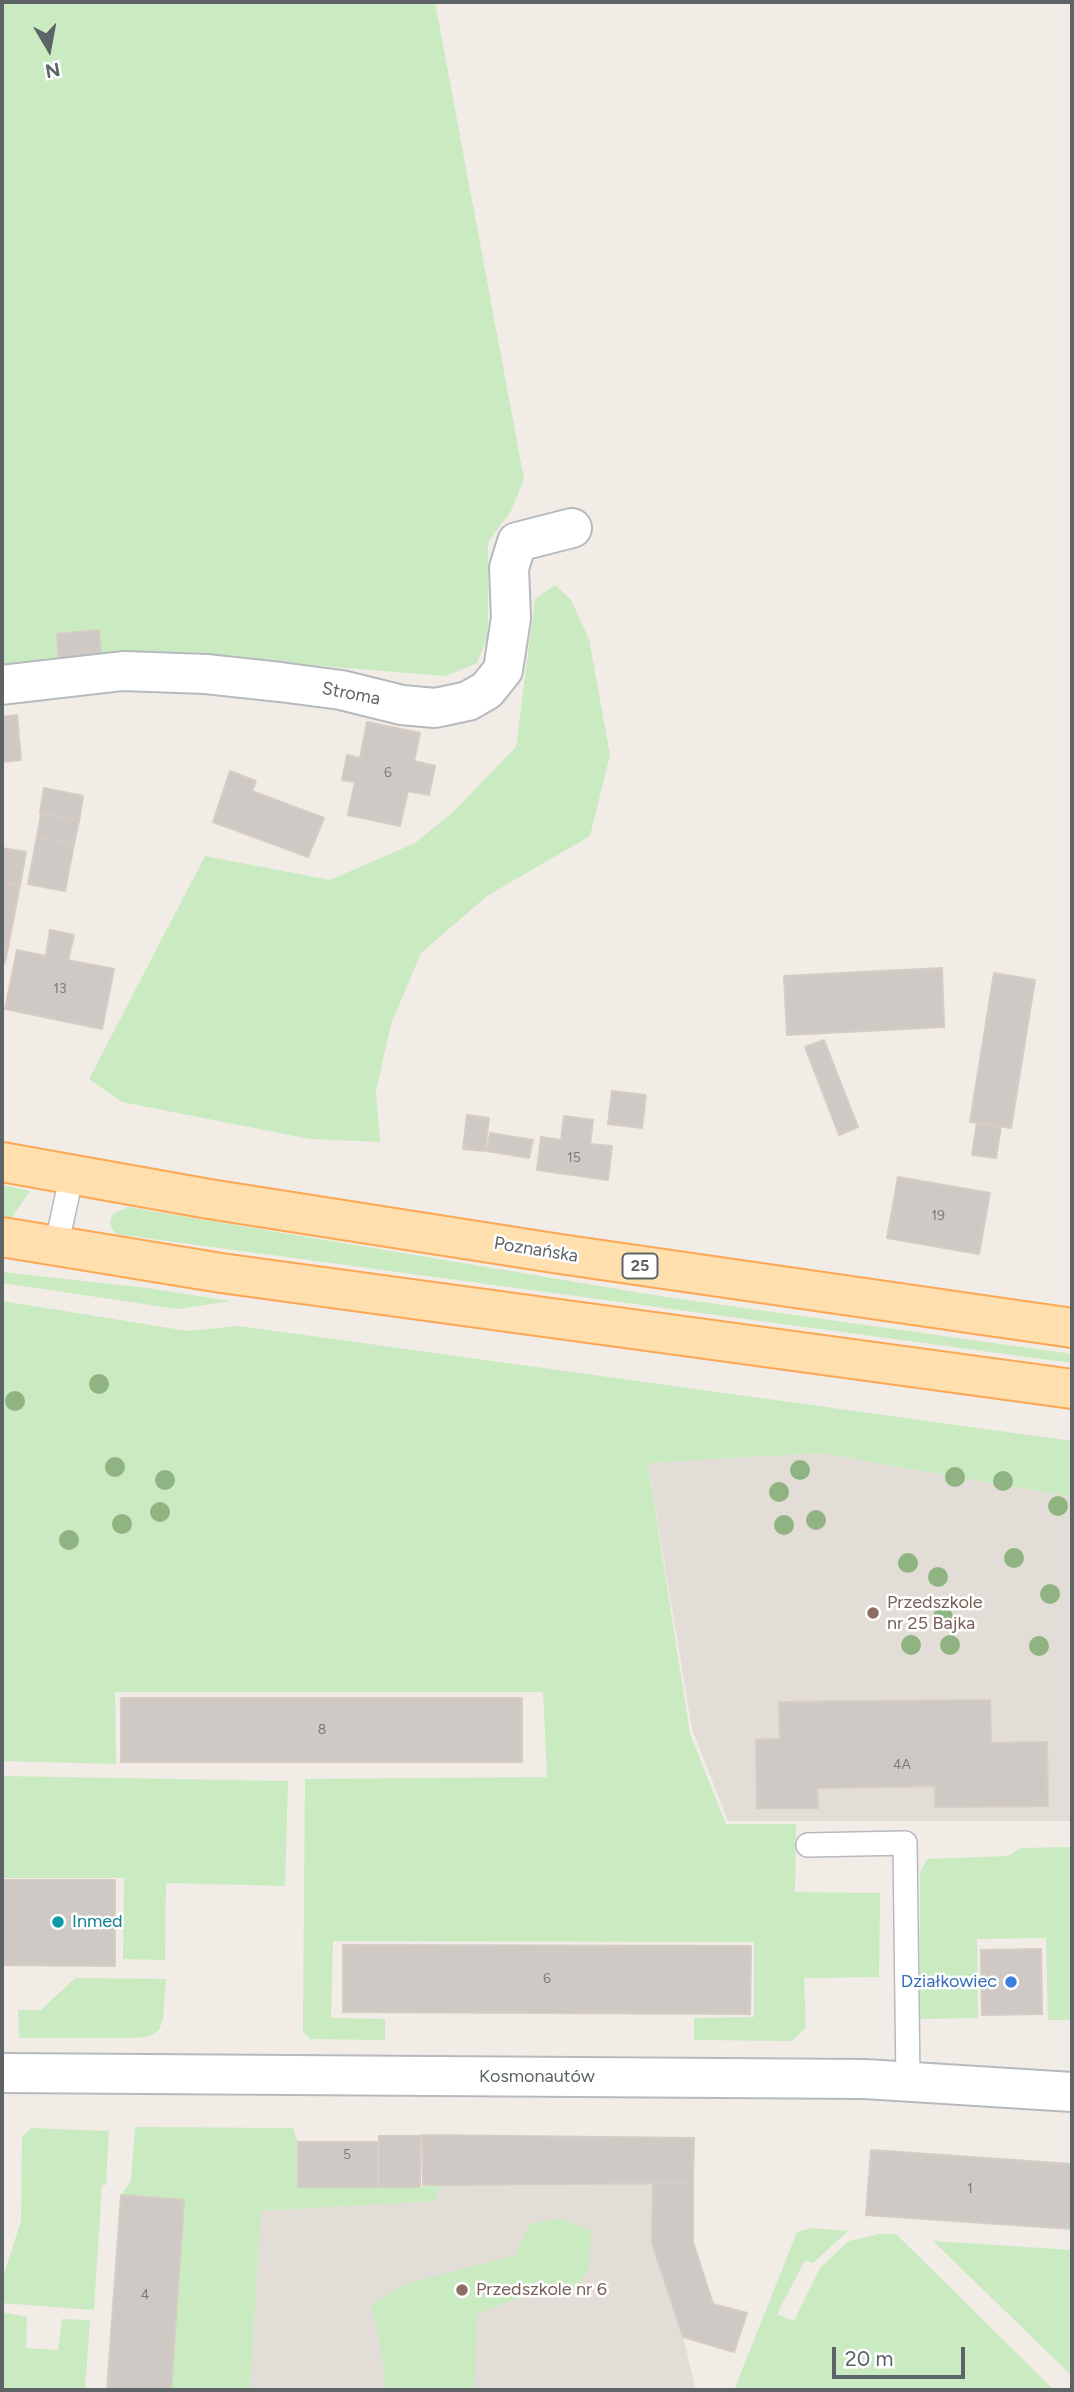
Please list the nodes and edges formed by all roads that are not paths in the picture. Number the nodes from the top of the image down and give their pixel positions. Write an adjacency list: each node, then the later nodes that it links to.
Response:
1 (572, 528): 2 (street, Stroma)
2 (2, 685)
3 (2, 1162): 4 (main road, Poznańska / 25)
4 (72, 1174): 6 (lane); 7 (main road, Poznańska / 25)
5 (2, 1237): 6 (main road)
6 (56, 1247): 8 (main road)
7 (1072, 1328)
8 (1072, 1390)
9 (808, 1845): 11 (lane)
10 (2, 2073): 11 (street, Kosmonautów)
11 (908, 2082): 12 (street, Kosmonautów)
12 (1072, 2092)

